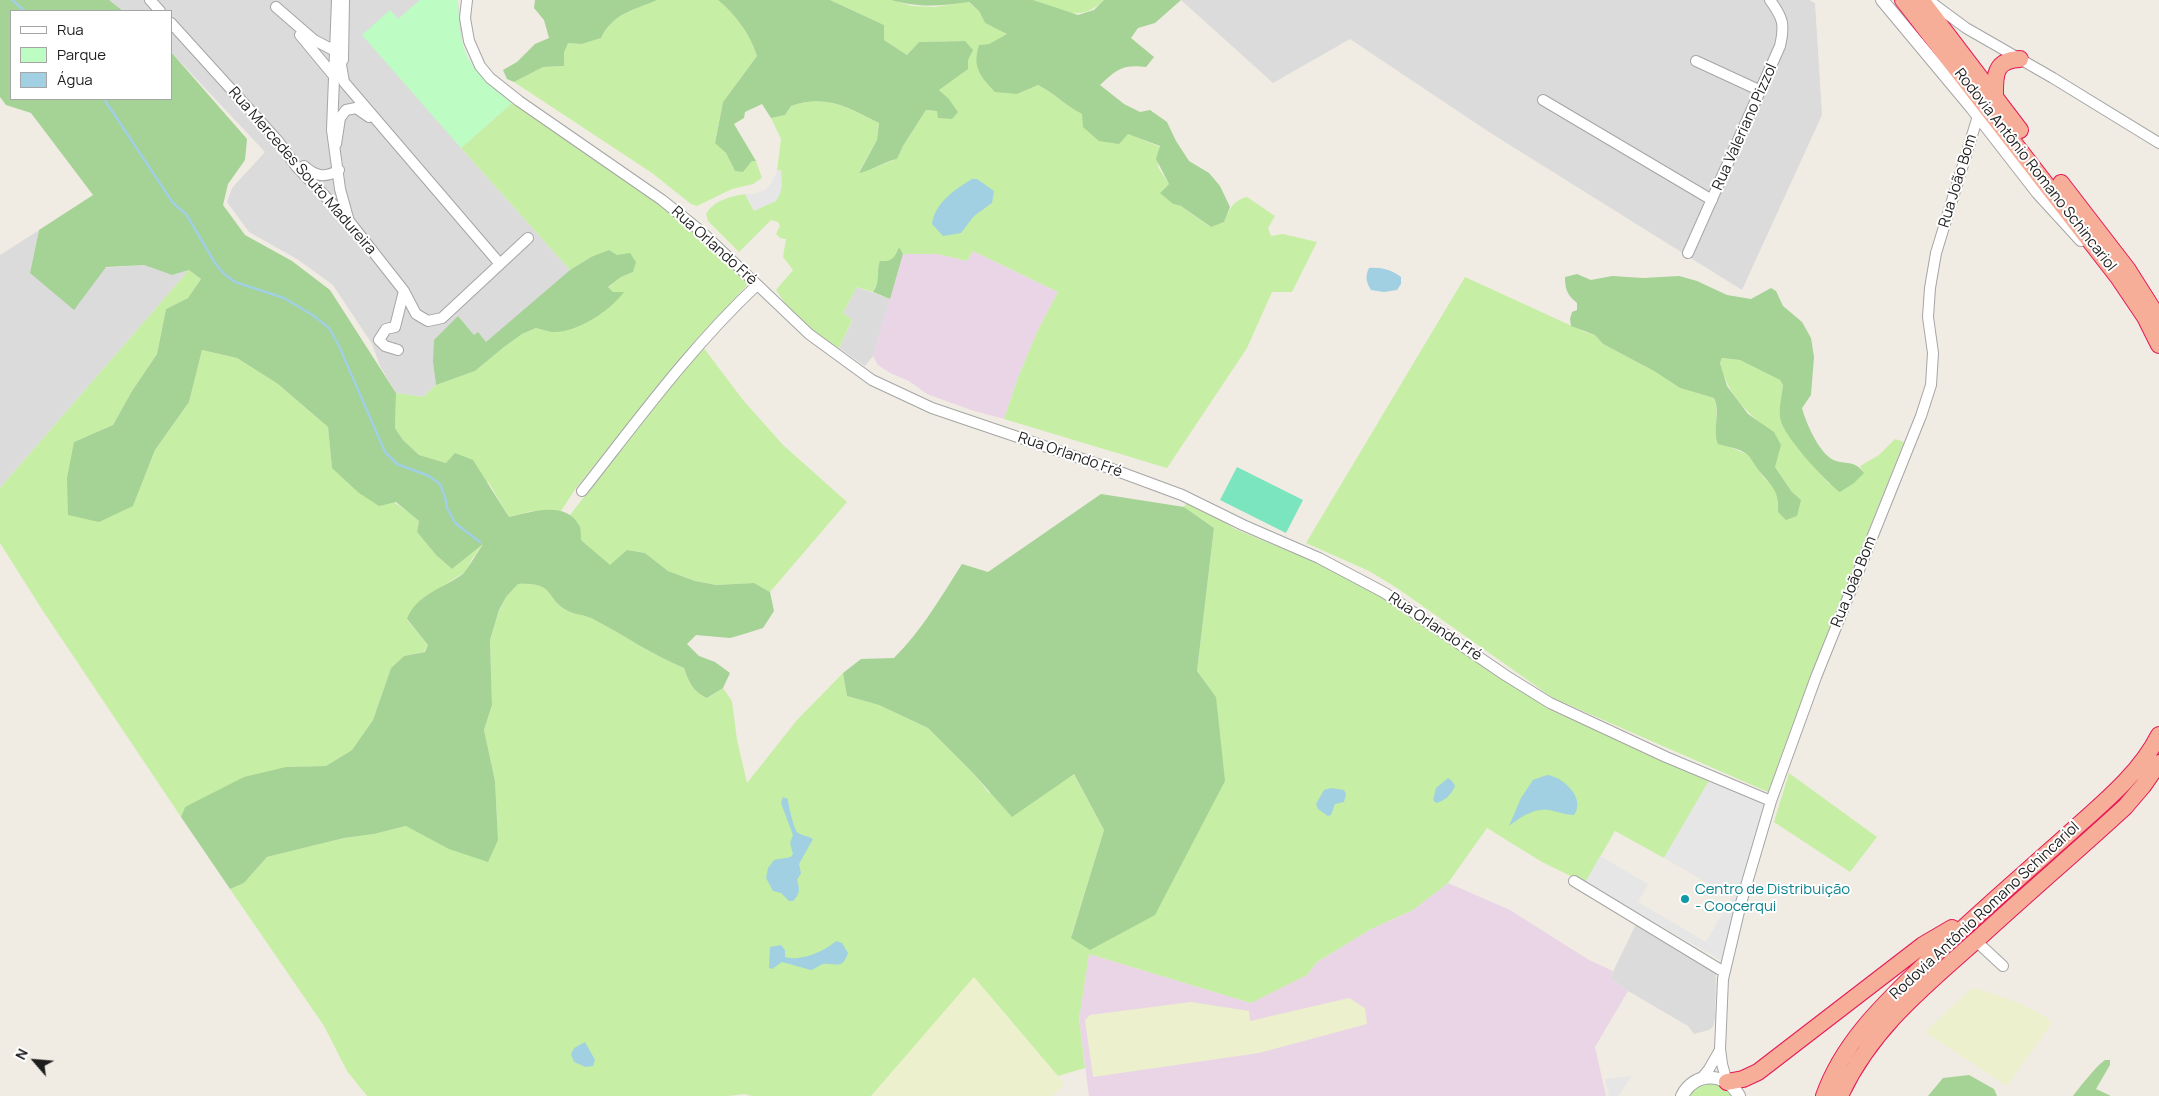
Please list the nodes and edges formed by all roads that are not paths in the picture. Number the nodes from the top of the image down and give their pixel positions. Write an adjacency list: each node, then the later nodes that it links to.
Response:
1 (150, 0): 11 (street)
2 (337, 0): 13 (street)
3 (344, 0): 18 (street)
4 (467, 0): 37 (street, Rua Orlando Fré)
5 (1770, 0): 20 (street, Rua Valeriano Pizzol)
6 (1882, 0): 25 (street)
7 (1903, 0): 36 (highway, Rodovia Antônio Romano Schincariol)
8 (1921, 0): 22 (highway, Rodovia Antônio Romano Schincariol)
9 (1928, 0): 16 (street)
10 (273, 4): 14 (street); 19 (street)
11 (159, 10)
12 (172, 24): 27 (street, Rua Mercedes Souto Madureira)
13 (336, 28): 14 (street); 15 (street)
14 (320, 43): 15 (street)
15 (335, 50): 18 (street); 19 (street)
16 (2020, 59): 22 (highway); 28 (street)
17 (1696, 62): 20 (street)
18 (342, 64): 26 (street)
19 (334, 76): 21 (street)
20 (1761, 91): 31 (street, Rua Valeriano Pizzol)
21 (334, 92): 24 (street); 29 (street)
22 (1995, 98): 39 (highway, Rodovia Antônio Romano Schincariol)
23 (1543, 100): 31 (street)
24 (356, 108): 26 (street); 29 (street)
25 (1978, 116): 36 (street); 45 (street, Rua João Bom)
26 (392, 138): 35 (street)
27 (278, 141): 30 (street); 32 (street, Rua Mercedes Souto Madureira)
28 (2159, 143)
29 (335, 150): 30 (street)
30 (339, 170): 32 (street)
31 (1712, 200): 34 (street, Rua Valeriano Pizzol)
32 (349, 221): 38 (street, Rua Mercedes Souto Madureira)
33 (528, 238): 35 (street)
34 (1688, 253)
35 (500, 264): 38 (street, Rua Mercedes Souto Madureira)
36 (2118, 277): 40 (highway, Rodovia Antônio Romano Schincariol)
37 (757, 285): 42 (street); 45 (street, Rua Orlando Fré)
38 (404, 292): 41 (street)
39 (2159, 319)
40 (2159, 345)
41 (398, 350)
42 (582, 491)
43 (2159, 735): 47 (highway, Rodovia Antônio Romano Schincariol)
44 (2159, 763): 48 (highway, Rodovia Antônio Romano Schincariol)
45 (1771, 802): 50 (street, Rua João Bom)
46 (1574, 881): 50 (street)
47 (1978, 913): 53 (highway); 56 (highway, Rodovia Antônio Romano Schincariol)
48 (1975, 940): 49 (street); 57 (highway, Rodovia Antônio Romano Schincariol)
49 (2003, 966)
50 (1724, 972): 51 (street, Rua João Bom)
51 (1720, 1049): 52 (street); 53 (street)
52 (1701, 1079): 53 (street); 54 (street)
53 (1727, 1082): 55 (street)
54 (1682, 1096)
55 (1739, 1096)
56 (1824, 1096)
57 (1840, 1096)

